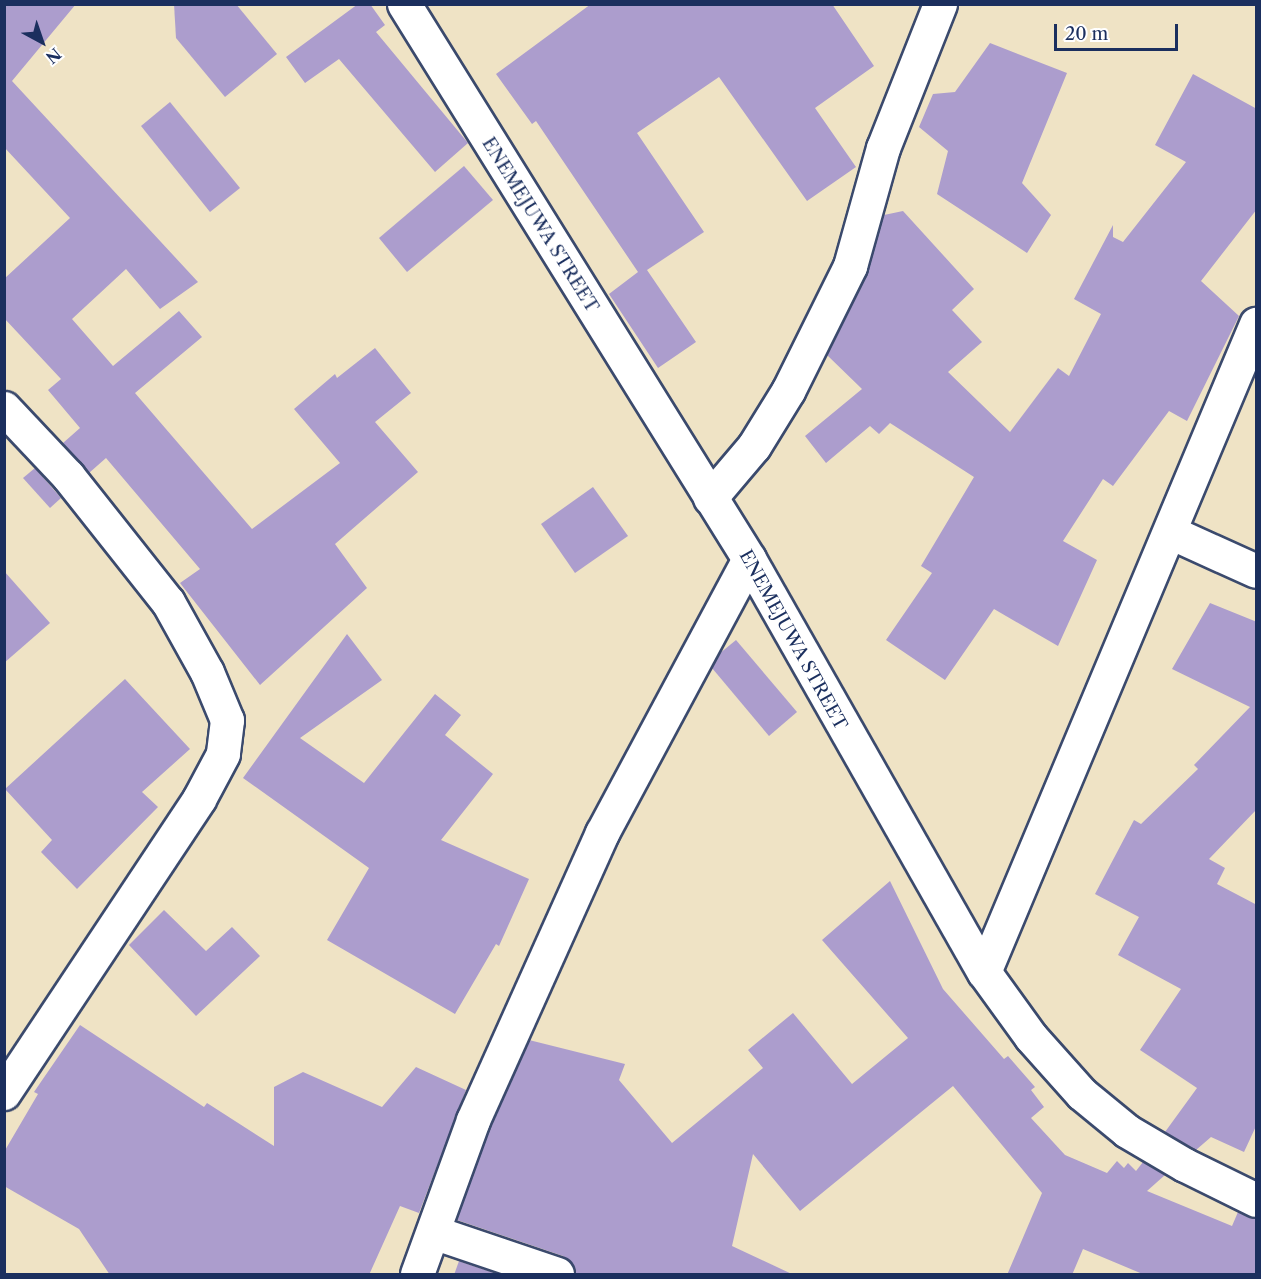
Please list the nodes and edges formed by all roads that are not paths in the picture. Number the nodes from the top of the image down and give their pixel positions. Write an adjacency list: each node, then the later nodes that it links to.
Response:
1 (404, 4): 5 (street, ENEMEJUWA STREET)
2 (940, 4): 5 (street)
3 (1257, 324): 6 (street)
4 (4, 408): 10 (street)
5 (710, 498): 7 (street, ENEMEJUWA STREET)
6 (1170, 532): 8 (street); 9 (street)
7 (749, 559): 9 (street, ENEMEJUWA STREET); 12 (street)
8 (1257, 570)
9 (984, 972): 11 (street, ENEMEJUWA STREET)
10 (4, 1093)
11 (1257, 1200)
12 (433, 1232): 13 (street); 14 (street)
13 (417, 1275)
14 (557, 1275)

